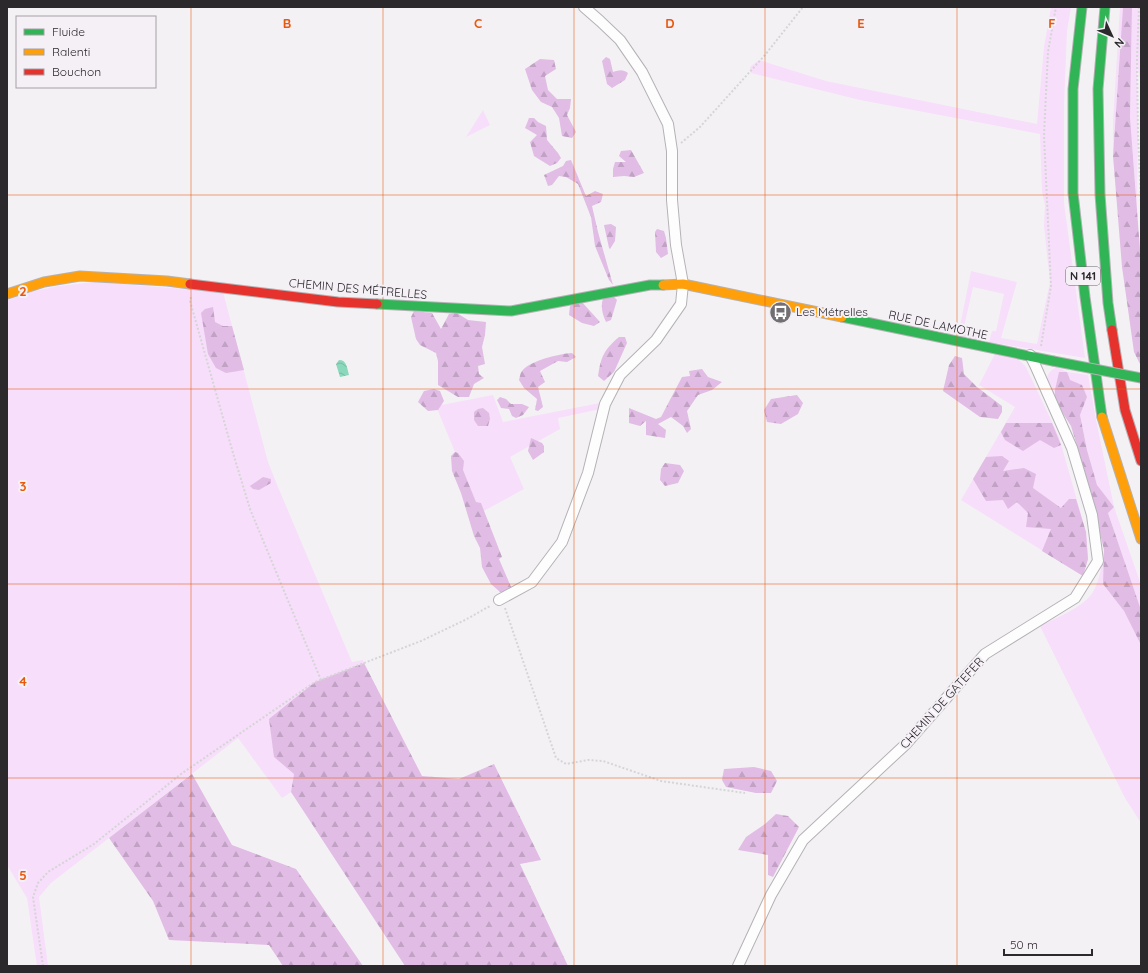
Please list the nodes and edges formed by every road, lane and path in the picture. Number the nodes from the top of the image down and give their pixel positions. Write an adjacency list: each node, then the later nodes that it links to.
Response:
1 (584, 7): 7 (street)
2 (803, 7): 7 (path)
3 (1056, 7): 12 (path)
4 (1082, 7): 15 (main road, N 141)
5 (1105, 7): 14 (main road, N 141)
6 (1139, 7): 8 (path)
7 (672, 151): 10 (street)
8 (1141, 204)
9 (193, 284): 10 (main road, CHEMIN DES MÉTRELLES); 11 (main road, CHEMIN DES MÉTRELLES); 17 (path)
10 (683, 284): 12 (main road, RUE DE LAMOTHE); 16 (street)
11 (7, 294)
12 (1034, 356): 13 (main road, RUE DE LAMOTHE, bridge); 20 (street, CHEMIN DE GATEFER)
13 (1141, 378)
14 (1141, 461)
15 (1141, 539)
16 (499, 600): 17 (path); 18 (path)
17 (321, 680): 19 (path)
18 (745, 793)
19 (43, 966)
20 (738, 966)

